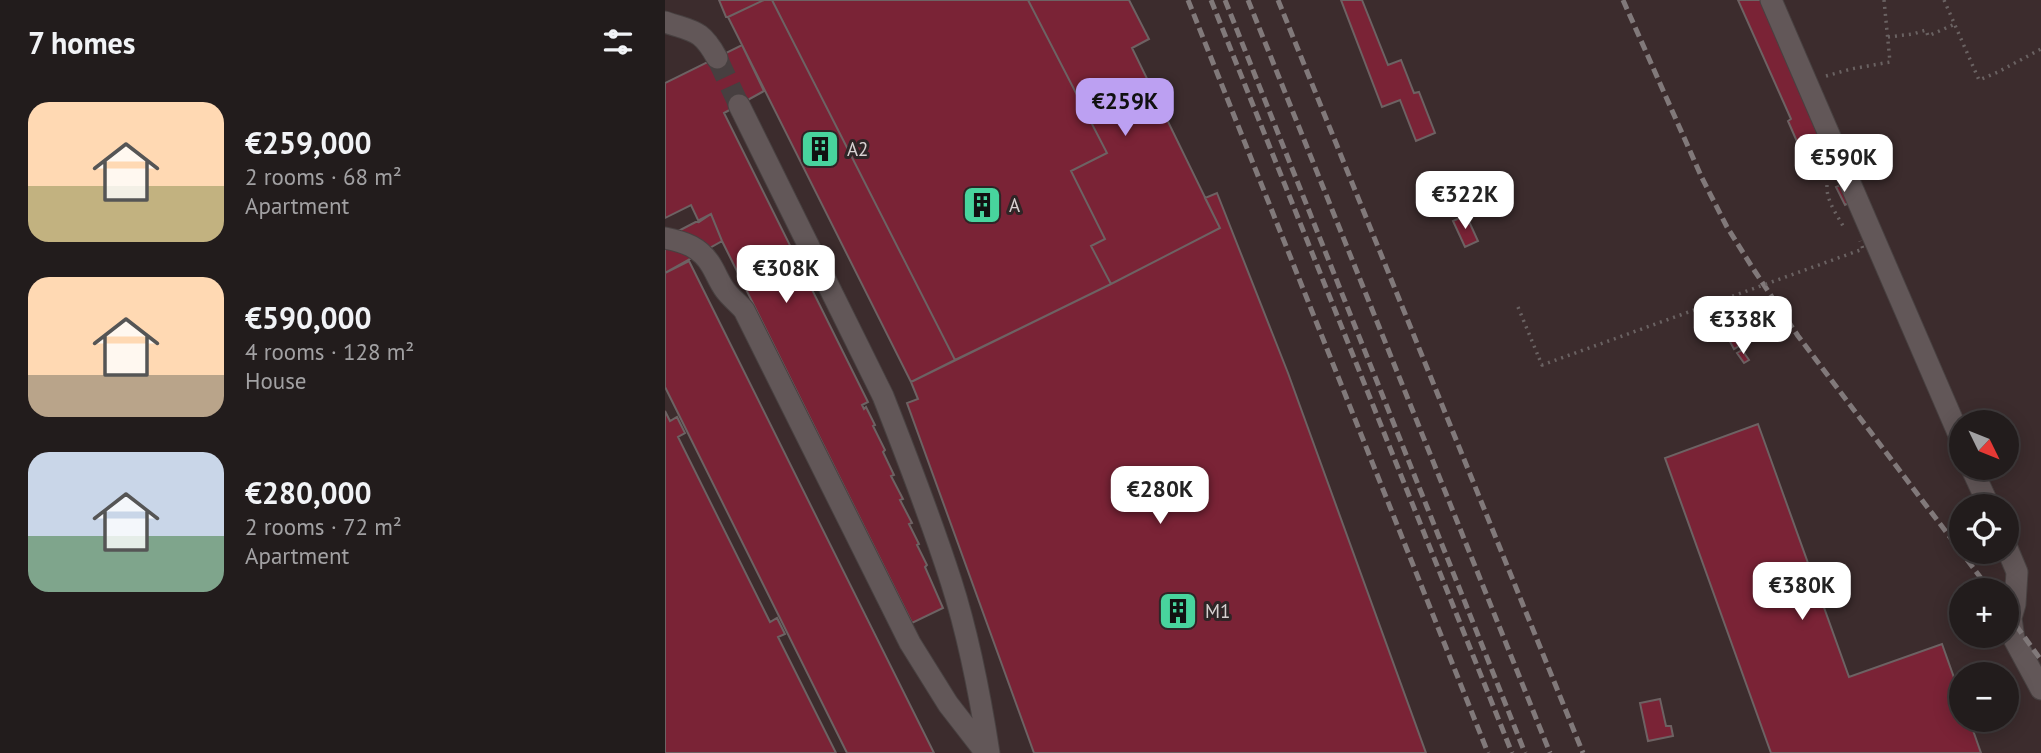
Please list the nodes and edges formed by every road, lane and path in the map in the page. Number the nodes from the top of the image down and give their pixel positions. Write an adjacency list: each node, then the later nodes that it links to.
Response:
1 (1771, 0): 9 (lane)
2 (1884, 0): 6 (path)
3 (1944, 0): 5 (path)
4 (665, 22): 8 (lane)
5 (1955, 24): 6 (path); 7 (path)
6 (1888, 37): 9 (path)
7 (2041, 49)
8 (717, 58)
9 (1808, 84): 16 (lane)
10 (739, 105): 19 (lane)
11 (1829, 200): 12 (path)
12 (1846, 230)
13 (665, 238): 19 (lane)
14 (1860, 241): 15 (path, bridge)
15 (1518, 307)
16 (1949, 412)
17 (2014, 564): 18 (lane)
18 (2041, 689)
19 (988, 753)

